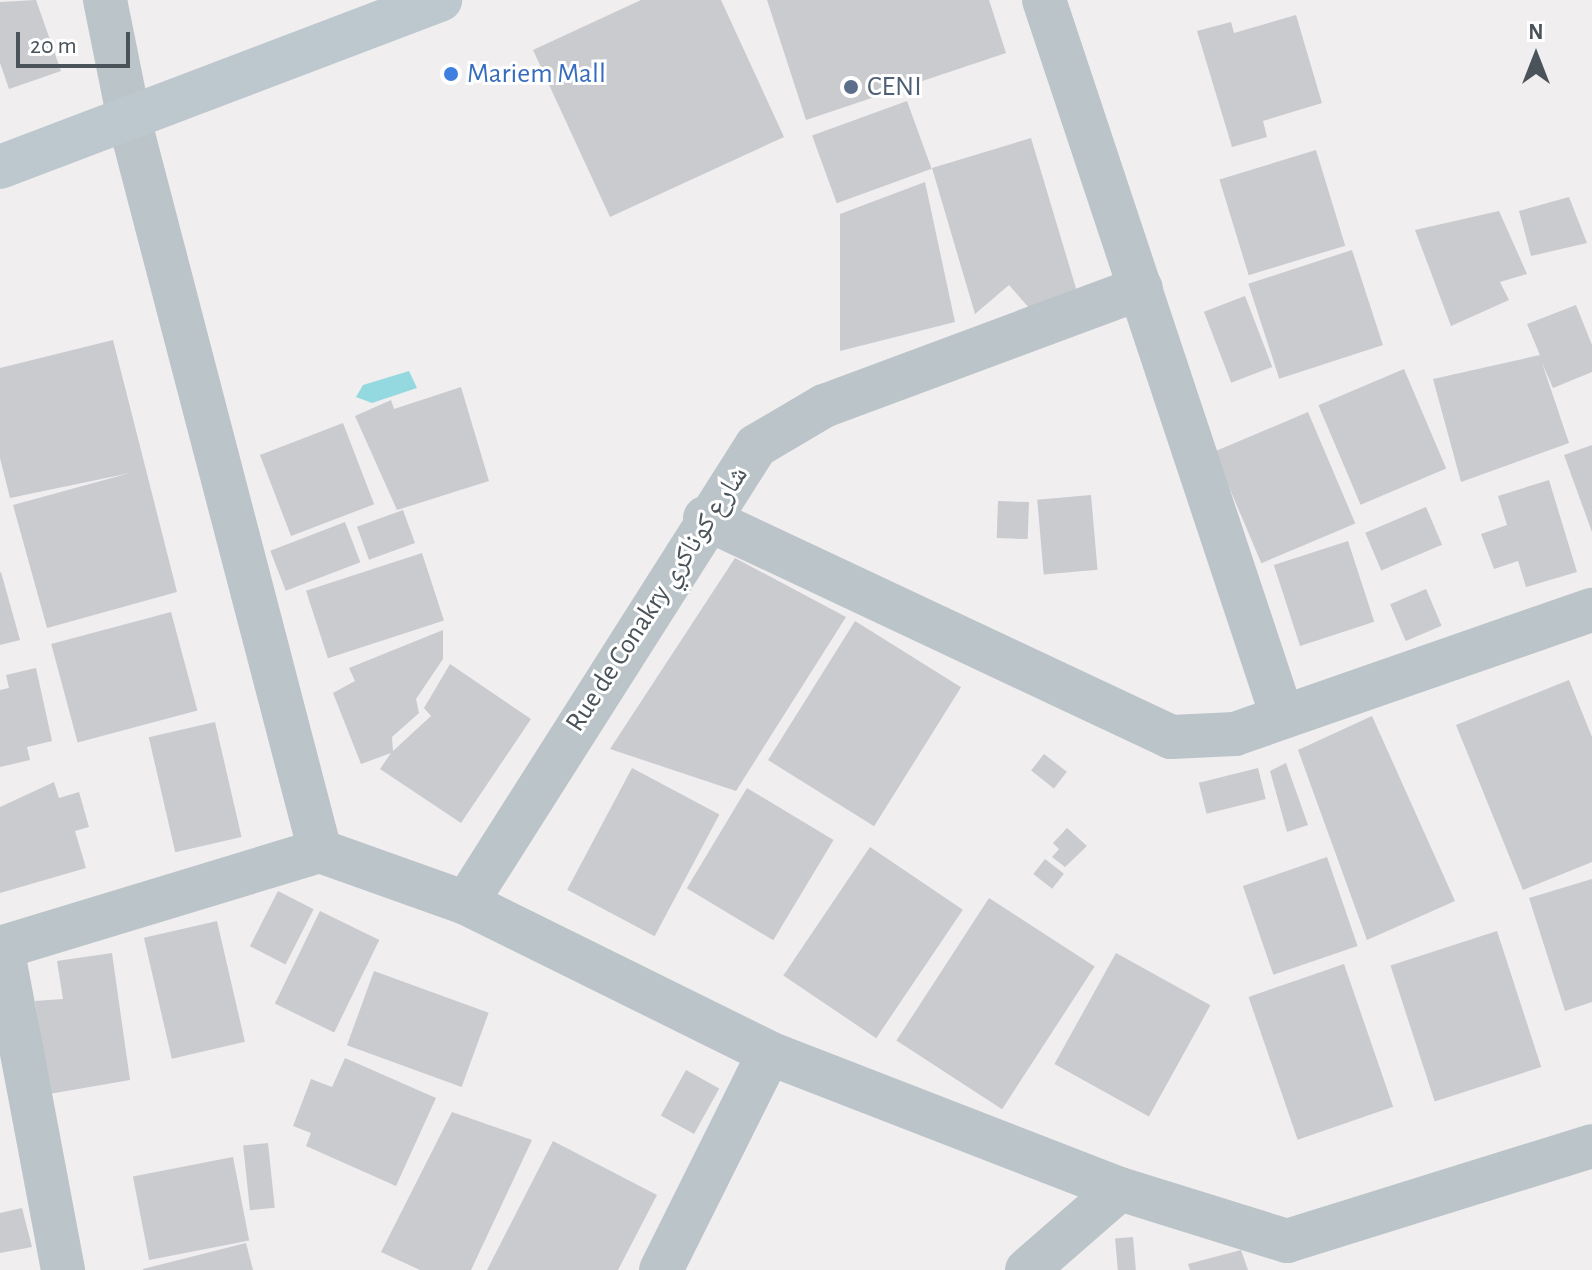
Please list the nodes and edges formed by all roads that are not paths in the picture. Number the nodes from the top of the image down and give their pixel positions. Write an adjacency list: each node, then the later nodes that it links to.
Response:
1 (105, 0): 4 (street)
2 (440, 0): 4 (main road)
3 (1044, 0): 6 (street)
4 (129, 119): 5 (main road); 10 (street)
5 (0, 167)
6 (1141, 288): 7 (street, Rue de Conakry شارع كوناكري); 9 (street)
7 (705, 518): 9 (street); 11 (street, Rue de Conakry شارع كوناكري)
8 (1592, 610): 9 (street)
9 (1282, 716)
10 (320, 851): 11 (street); 12 (street)
11 (466, 903): 13 (street)
12 (1, 947): 17 (street)
13 (769, 1053): 15 (street); 18 (street)
14 (1592, 1146): 16 (street)
15 (1120, 1189): 16 (street); 19 (street)
16 (1291, 1256)
17 (63, 1270)
18 (661, 1270)
19 (1027, 1270)

